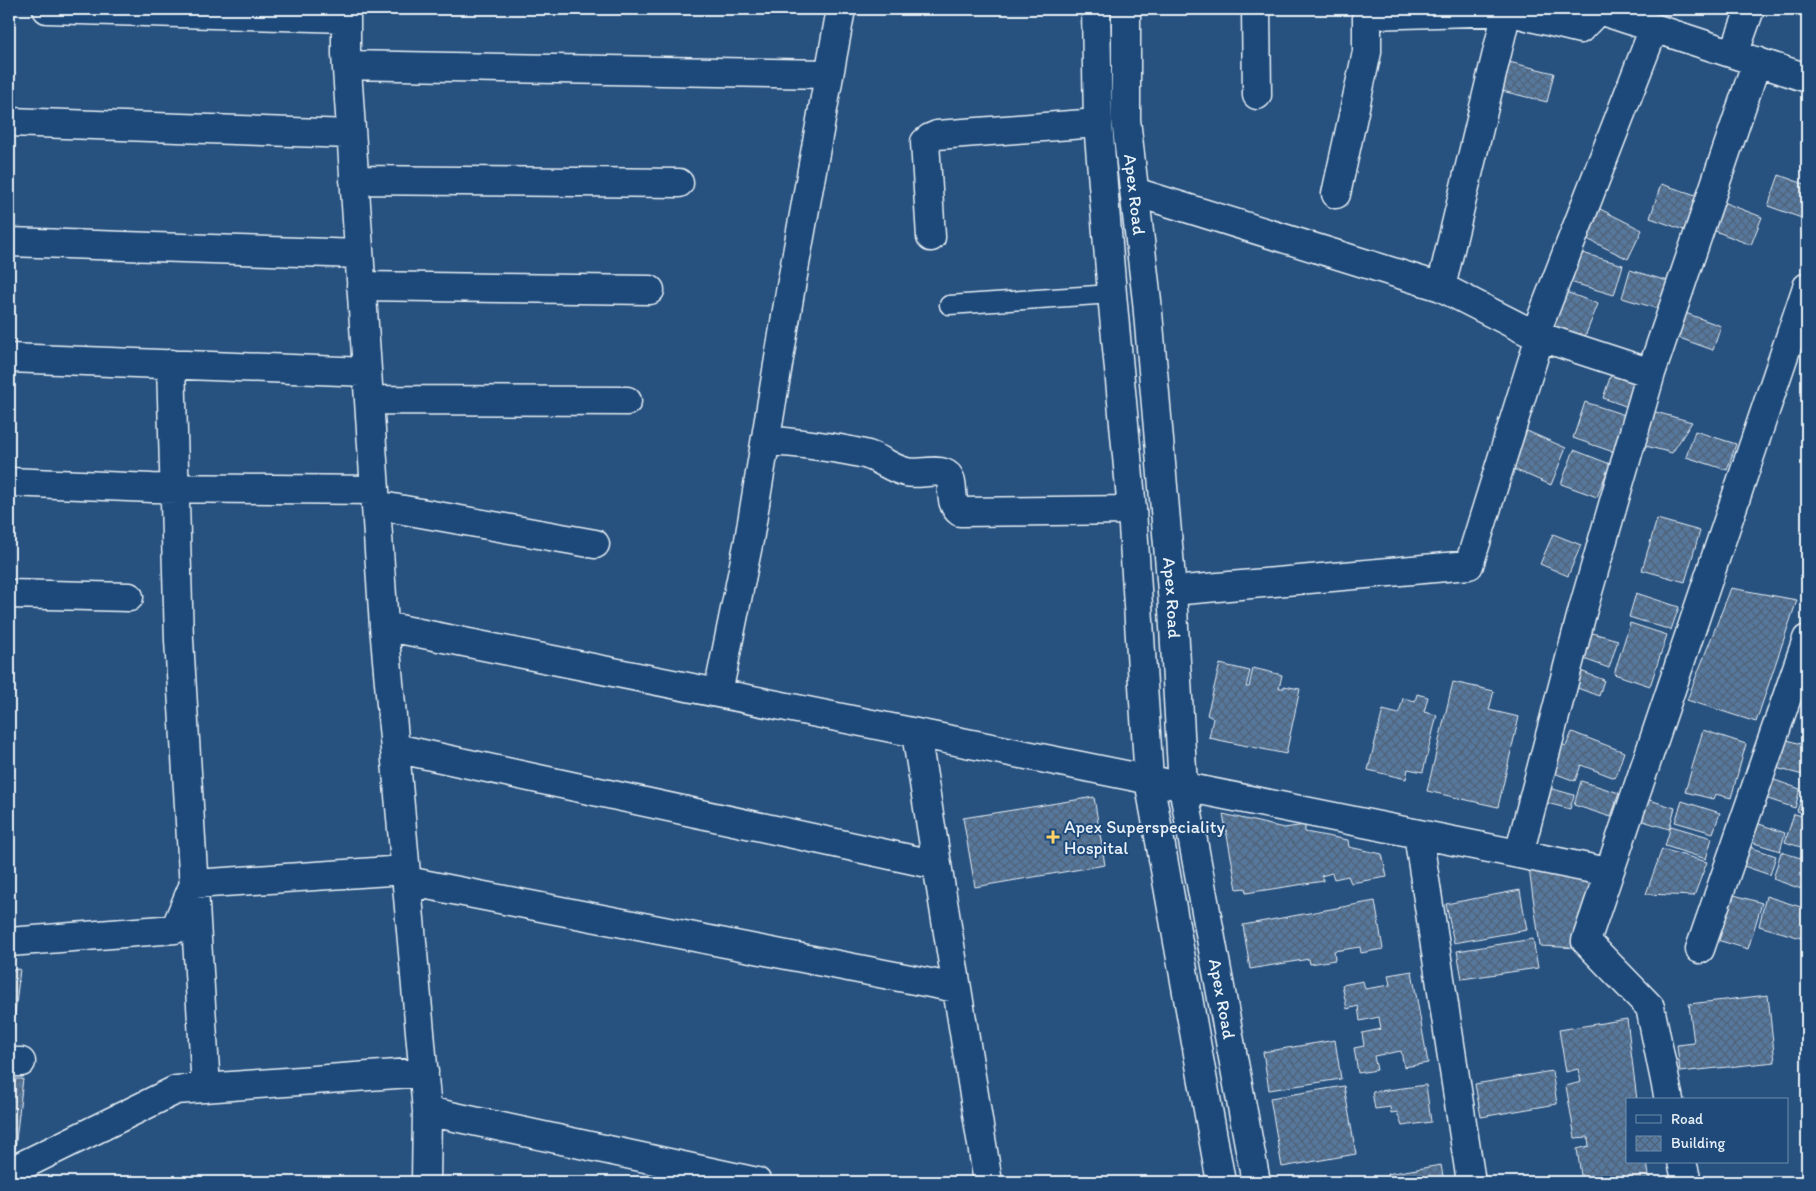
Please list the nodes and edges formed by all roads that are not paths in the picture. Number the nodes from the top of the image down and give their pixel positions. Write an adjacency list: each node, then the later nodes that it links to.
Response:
1 (47, 9): 10 (street)
2 (841, 9): 14 (street)
3 (1096, 9): 18 (street, Apex Road)
4 (1126, 9): 22 (street, Apex Road)
5 (1256, 9): 16 (street)
6 (1599, 9): 8 (street); 11 (street)
7 (1750, 9): 12 (street)
8 (1507, 11): 9 (street); 28 (street)
9 (1367, 12): 23 (street)
10 (346, 14): 13 (street)
11 (1654, 28): 12 (street); 33 (street)
12 (1746, 58): 15 (street); 37 (street)
13 (346, 65): 14 (street); 19 (street)
14 (829, 74): 40 (street)
15 (1807, 78)
16 (1257, 95)
17 (9, 122): 19 (street)
18 (1098, 123): 24 (street); 31 (street, Apex Road)
19 (351, 134): 20 (street)
20 (354, 180): 21 (street); 26 (street)
21 (679, 183)
22 (1135, 192): 28 (street); 46 (street, Apex Road)
23 (1336, 194)
24 (931, 237)
25 (9, 242): 26 (street)
26 (359, 254): 27 (street)
27 (361, 286): 30 (street); 36 (street)
28 (1441, 287): 33 (street)
29 (1807, 287): 59 (street)
30 (650, 290)
31 (1112, 294): 32 (lane); 44 (street, Apex Road)
32 (949, 305)
33 (1535, 335): 37 (street); 46 (street)
34 (9, 358): 35 (street)
35 (171, 364): 36 (street); 42 (street)
36 (367, 372): 38 (street)
37 (1651, 373): 57 (street)
38 (369, 400): 39 (street); 43 (street)
39 (627, 401)
40 (766, 440): 44 (street); 51 (street)
41 (9, 482): 42 (street)
42 (175, 488): 43 (street); 61 (street)
43 (375, 497): 45 (street); 49 (street)
44 (1132, 510): 54 (street, Apex Road)
45 (595, 544)
46 (1172, 591): 55 (street, Apex Road)
47 (9, 594): 48 (street)
48 (129, 597)
49 (384, 626): 51 (street); 53 (street)
50 (1807, 639): 63 (street)
51 (718, 693): 52 (street)
52 (916, 733): 54 (street); 58 (street)
53 (395, 748): 58 (street); 60 (street)
54 (1149, 780): 55 (street); 75 (street, Apex Road)
55 (1183, 787): 56 (street); 76 (street, Apex Road)
56 (1418, 834): 57 (street); 77 (street)
57 (1519, 854): 59 (street)
58 (937, 865): 64 (street)
59 (1608, 872): 67 (street)
60 (406, 876): 61 (street); 64 (street); 65 (street)
61 (194, 884): 62 (street); 66 (street)
62 (9, 942)
63 (1700, 949)
64 (956, 988): 74 (street)
65 (424, 1072): 66 (street); 68 (street)
66 (206, 1088): 71 (street)
67 (1669, 1098)
68 (427, 1117): 70 (street); 72 (street)
69 (1682, 1164): 78 (street)
70 (646, 1170): 73 (street)
71 (9, 1172)
72 (426, 1173)
73 (757, 1182)
74 (988, 1182)
75 (1221, 1182)
76 (1256, 1182)
77 (1471, 1182)
78 (1686, 1182)

